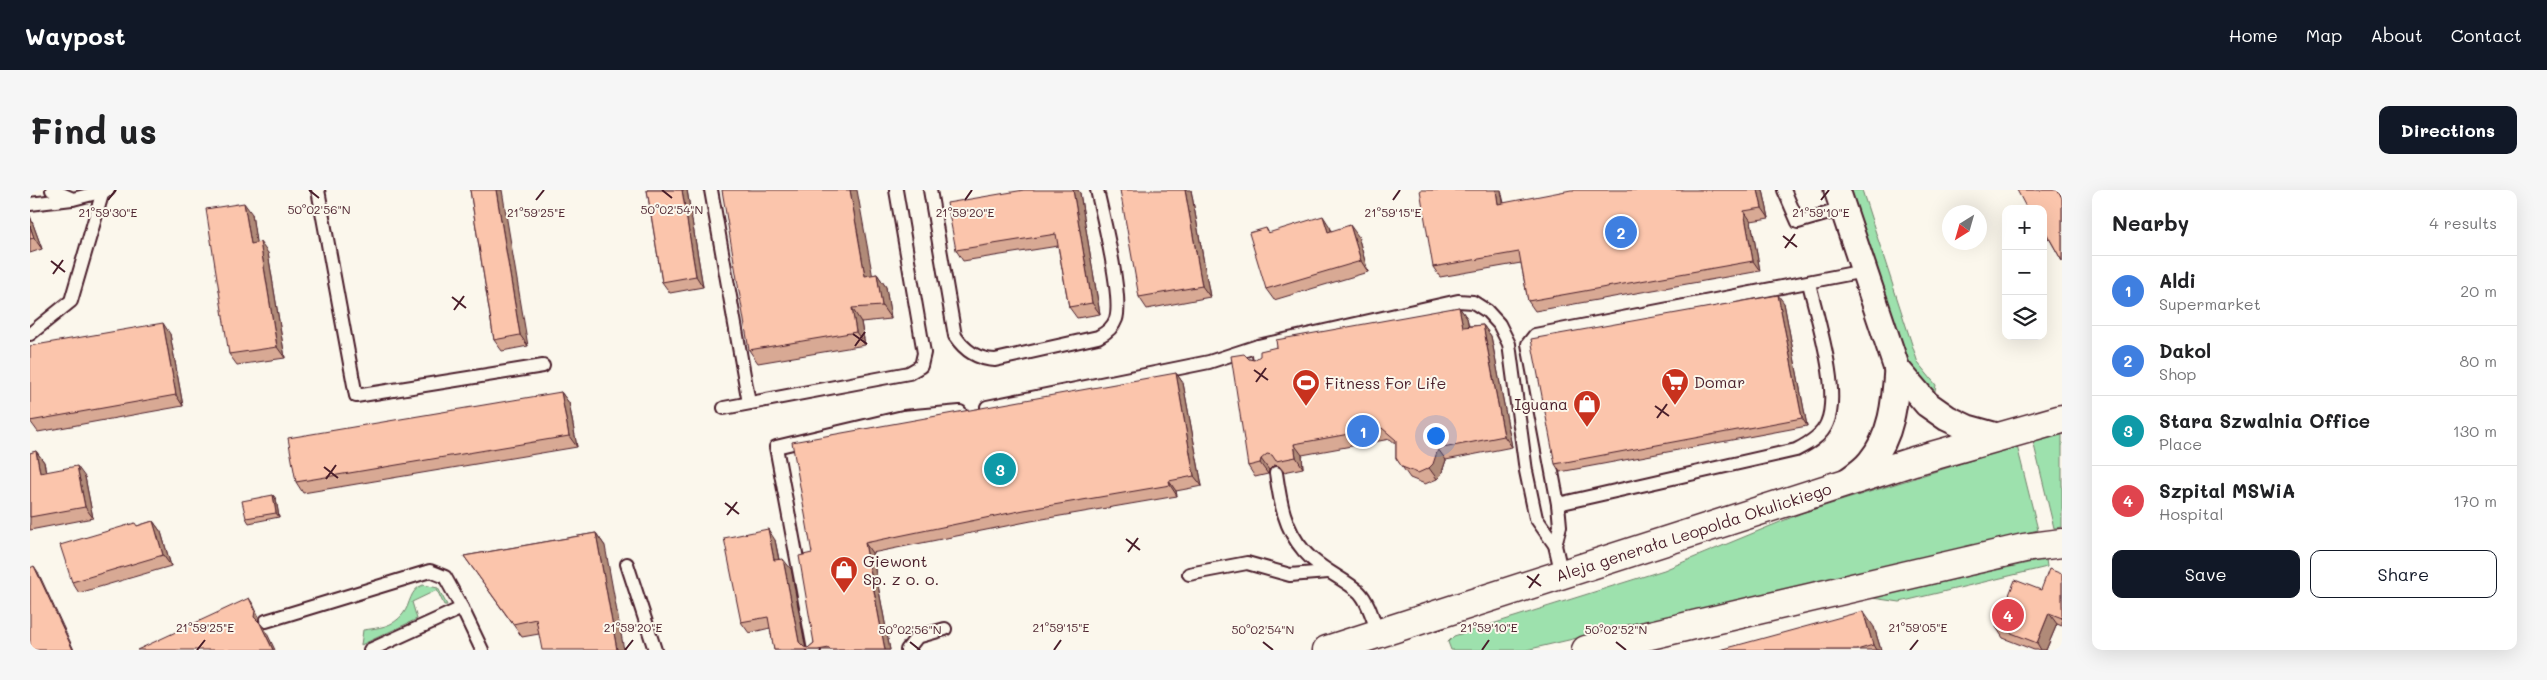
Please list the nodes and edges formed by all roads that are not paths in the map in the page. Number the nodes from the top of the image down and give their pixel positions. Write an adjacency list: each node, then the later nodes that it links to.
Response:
1 (318, 190): 16 (lane)
2 (711, 190): 18 (lane)
3 (896, 190): 18 (lane)
4 (930, 190): 5 (lane)
5 (1098, 190)
6 (1784, 190): 9 (lane)
7 (105, 191): 8 (lane); 13 (lane)
8 (63, 194): 10 (lane)
9 (1840, 200): 11 (street)
10 (30, 204)
11 (1864, 271): 12 (lane); 17 (street)
12 (1809, 283): 24 (lane); 24 (lane)
13 (30, 334)
14 (1258, 346): 15 (lane); 26 (lane); 39 (lane)
15 (1260, 363)
16 (543, 366)
17 (1897, 370): 21 (street); 23 (street)
18 (749, 403): 19 (lane)
19 (724, 408)
20 (2062, 419): 21 (main road, Aleja generała Leopolda Okulickiego)
21 (1997, 436): 23 (main road, Aleja generała Leopolda Okulickiego)
22 (1276, 473): 28 (lane)
23 (1844, 484): 30 (main road, Aleja generała Leopolda Okulickiego)
24 (1558, 504): 26 (lane)
25 (2062, 542): 35 (main road)
26 (1554, 545): 30 (lane)
27 (627, 564): 38 (lane)
28 (1328, 572): 29 (lane); 34 (lane)
29 (1189, 574)
30 (1562, 575): 34 (main road, Aleja generała Leopolda Okulickiego)
31 (462, 608): 32 (lane); 36 (lane); 37 (lane)
32 (266, 622)
33 (945, 628): 40 (lane)
34 (1392, 637): 41 (main road, Aleja generała Leopolda Okulickiego)
35 (1648, 643): 42 (main road)
36 (370, 650)
37 (482, 650)
38 (655, 650)
39 (814, 650)
40 (907, 650)
41 (1327, 650)
42 (1586, 650)

